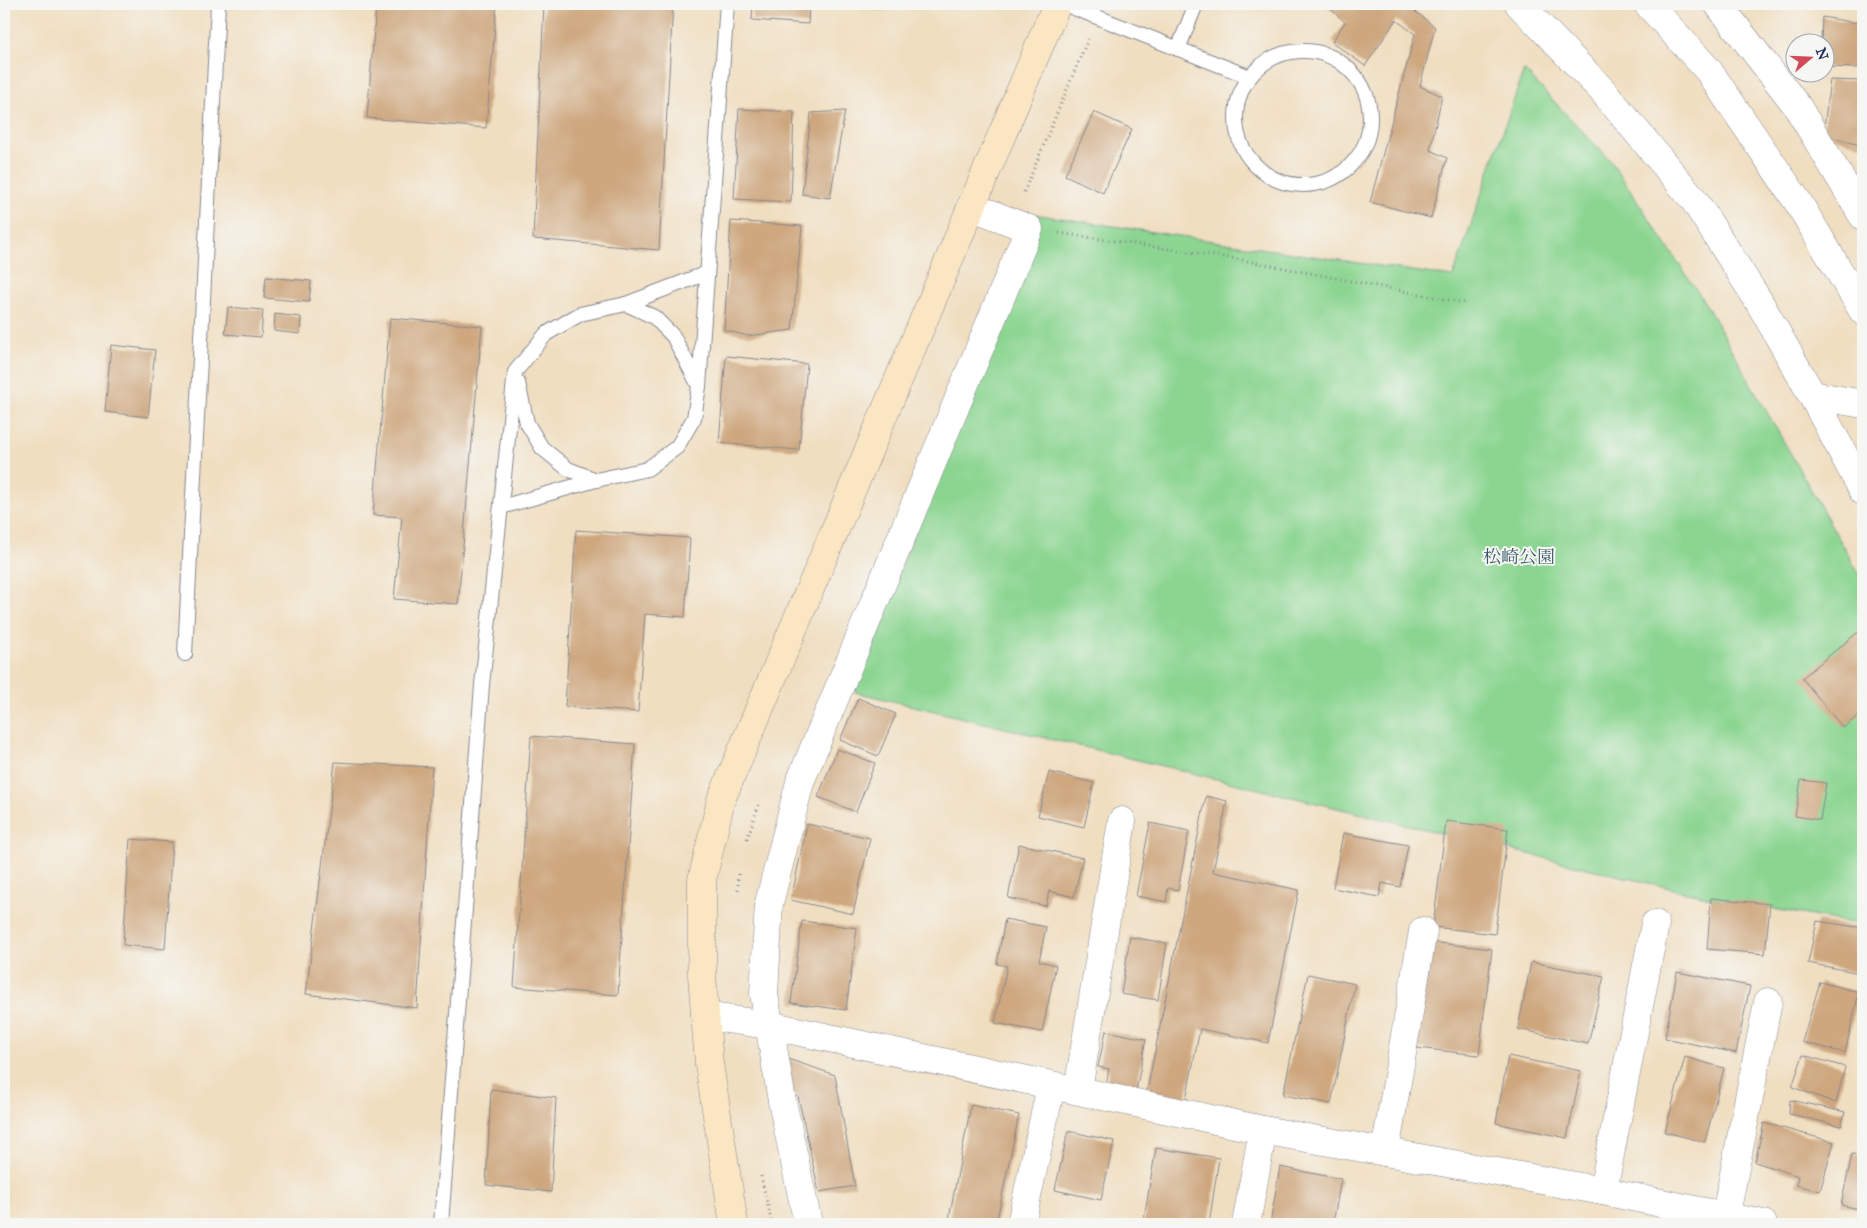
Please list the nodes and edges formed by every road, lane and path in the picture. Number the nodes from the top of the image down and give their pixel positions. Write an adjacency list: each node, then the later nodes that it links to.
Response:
1 (218, 4): 25 (lane)
2 (727, 4): 14 (lane)
3 (1057, 4): 11 (street)
4 (1064, 4): 9 (lane)
5 (1196, 4): 9 (lane)
6 (1519, 4): 20 (street)
7 (1648, 4): 17 (street)
8 (1718, 4): 12 (street)
9 (1178, 49): 10 (lane)
10 (1250, 77): 10 (lane)
11 (971, 206): 13 (street); 30 (street)
12 (1863, 216)
13 (1028, 229): 15 (path); 31 (street)
14 (707, 273): 16 (lane); 19 (lane)
15 (1465, 303)
16 (626, 304): 18 (lane); 19 (lane)
17 (1863, 310)
18 (515, 372): 22 (lane); 24 (lane)
19 (699, 386): 22 (lane)
20 (1812, 395): 21 (street); 23 (street)
21 (1863, 404)
22 (596, 480): 24 (lane)
23 (1863, 491)
24 (501, 507): 38 (lane)
25 (185, 654)
26 (1122, 821): 33 (street)
27 (1655, 924): 36 (street)
28 (1422, 931): 35 (street)
29 (1768, 1002): 37 (street)
30 (705, 1016): 31 (street); 39 (street)
31 (768, 1025): 32 (street); 40 (street)
32 (1051, 1086): 33 (street); 41 (street)
33 (1078, 1090): 34 (street)
34 (1263, 1130): 35 (street); 42 (street)
35 (1385, 1152): 36 (street)
36 (1603, 1191): 37 (street)
37 (1725, 1220): 43 (street)
38 (441, 1224)
39 (734, 1224)
40 (808, 1224)
41 (1021, 1224)
42 (1246, 1224)
43 (1763, 1224)

